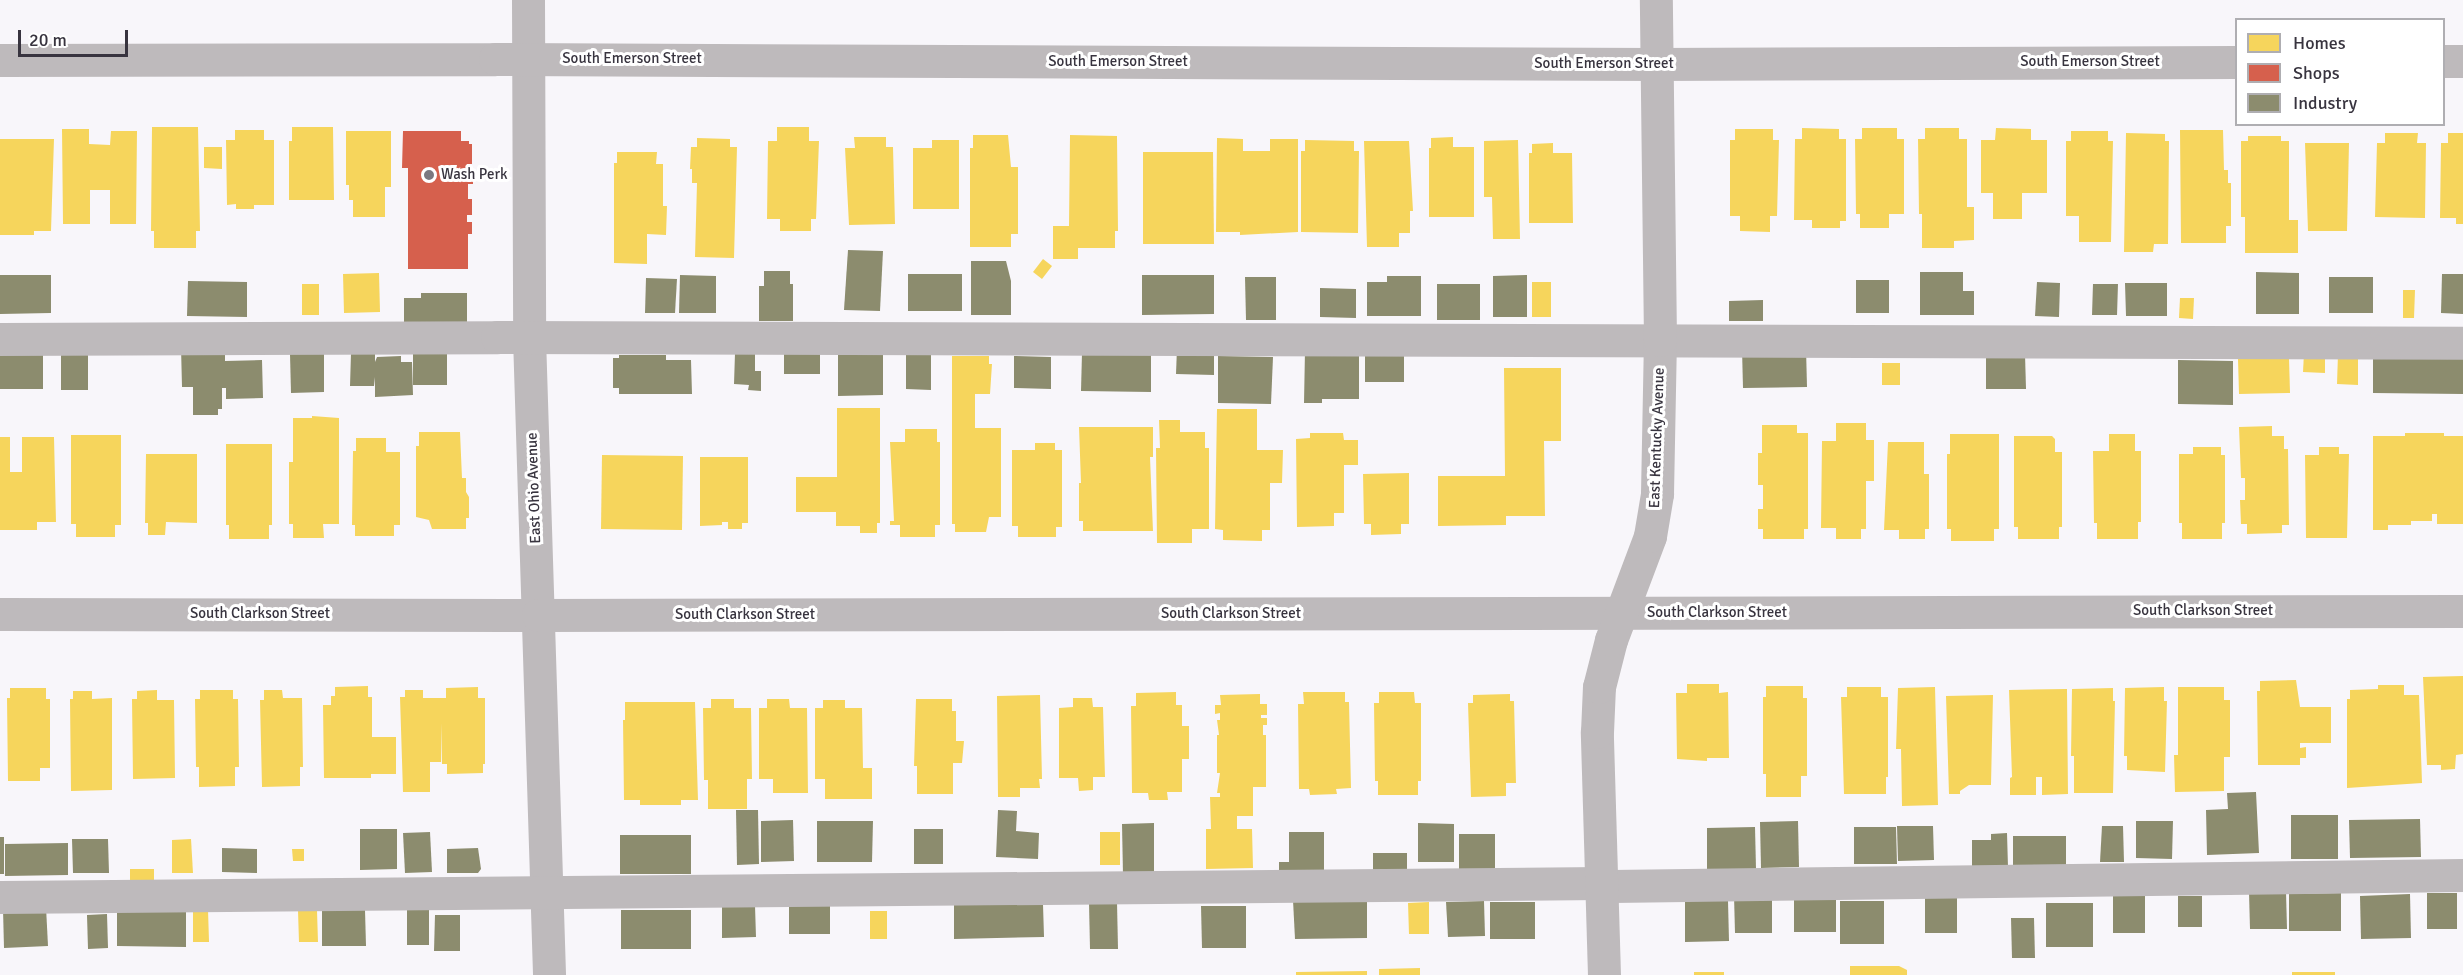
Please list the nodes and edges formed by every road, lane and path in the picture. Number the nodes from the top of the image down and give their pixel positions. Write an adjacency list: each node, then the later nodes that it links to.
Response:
1 (528, 0): 3 (street, East Ohio Avenue)
2 (1656, 0): 8 (street, East Kentucky Avenue)
3 (527, 59): 4 (street, South Emerson Street); 8 (street, South Emerson Street); 9 (street, East Ohio Avenue)
4 (0, 60)
5 (2445, 61): 6 (street)
6 (2463, 61)
7 (2235, 62): 8 (street, South Emerson Street)
8 (1655, 64): 11 (street, East Kentucky Avenue)
9 (529, 337): 10 (street); 11 (street); 16 (street, East Ohio Avenue)
10 (0, 339)
11 (1660, 340): 12 (street); 14 (street, East Kentucky Avenue)
12 (2463, 343)
13 (2463, 611): 14 (street, South Clarkson Street)
14 (1621, 613): 16 (street, South Clarkson Street); 18 (street, East Kentucky Avenue)
15 (0, 614): 16 (street, South Clarkson Street)
16 (538, 615): 19 (street, East Ohio Avenue)
17 (2463, 875): 18 (street)
18 (1602, 883): 19 (street); 22 (street, East Kentucky Avenue)
19 (548, 892): 20 (street); 21 (street, East Ohio Avenue)
20 (0, 897)
21 (549, 975)
22 (1604, 975)

